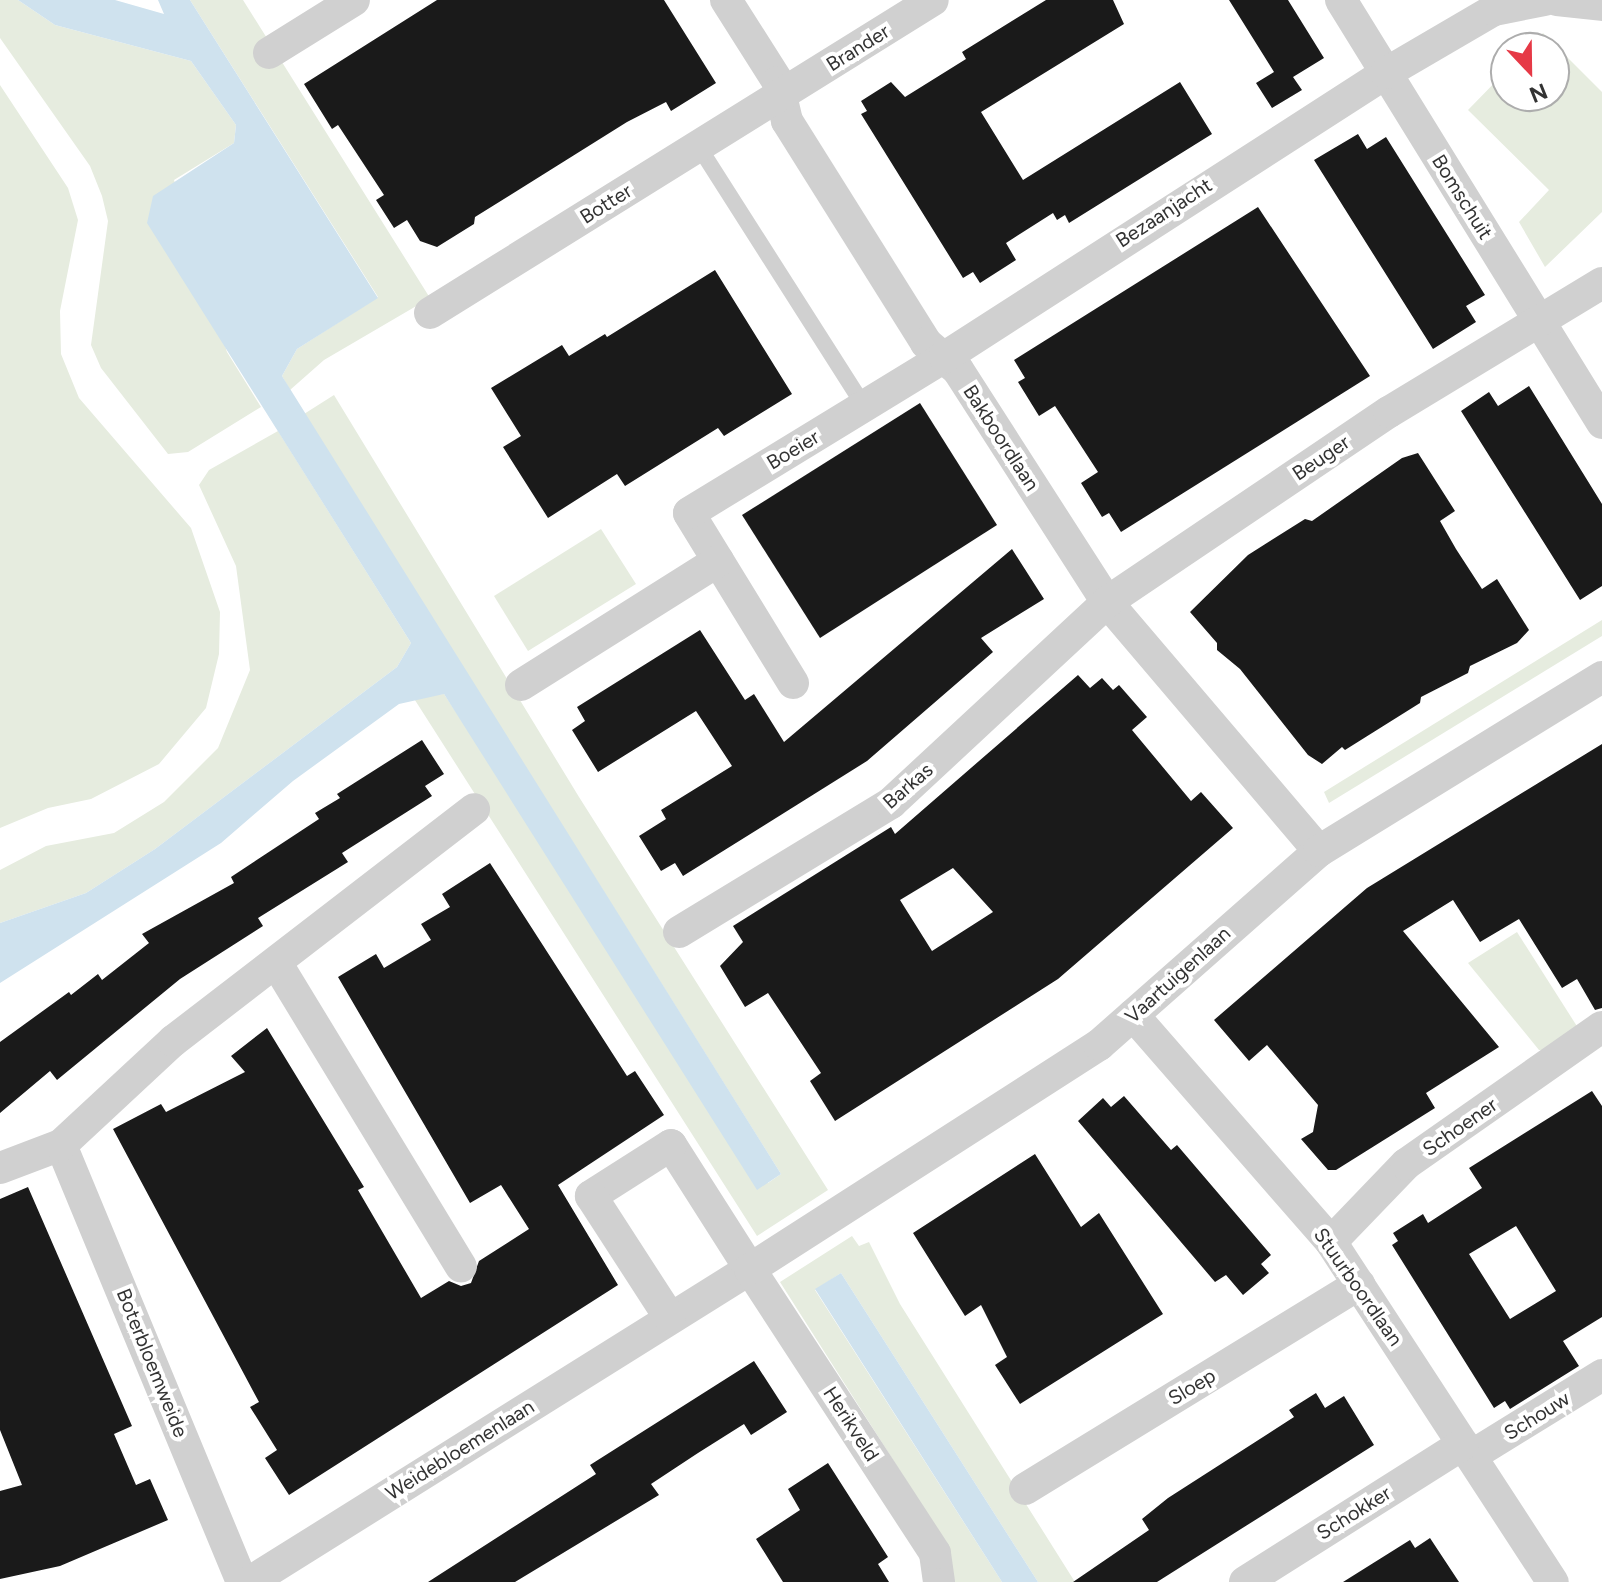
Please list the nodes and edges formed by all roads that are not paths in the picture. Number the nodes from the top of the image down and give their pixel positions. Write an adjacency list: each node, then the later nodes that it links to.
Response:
1 (354, 0): 8 (street)
2 (726, 0): 10 (street, Bakboordlaan)
3 (933, 0): 10 (street, Brander)
4 (1341, 0): 9 (street, Bomschuit)
5 (1544, 0): 9 (street)
6 (1557, 0): 7 (street)
7 (1602, 5)
8 (269, 53)
9 (1386, 73): 14 (street, Bomschuit); 15 (street, Bezaanjacht)
10 (782, 96): 11 (street, Botter); 15 (street, Bakboordlaan)
11 (699, 147): 13 (street, Botter); 16 (lane)
12 (1602, 283): 14 (street)
13 (430, 313)
14 (1538, 320): 17 (street, Bomschuit); 19 (street, Beuger)
15 (945, 357): 16 (street, Boeier); 19 (street, Bakboordlaan)
16 (864, 406): 18 (street, Boeier)
17 (1602, 423)
18 (718, 561): 21 (street, Boeier); 22 (street)
19 (1107, 602): 24 (street, Bakboordlaan); 25 (street, Barkas)
20 (1602, 677): 24 (street, Vaartuigenlaan)
21 (793, 683)
22 (521, 685)
23 (474, 809): 26 (street)
24 (1319, 851): 27 (street, Vaartuigenlaan)
25 (679, 932)
26 (277, 964): 29 (street); 32 (street)
27 (1133, 1015): 31 (street, Stuurboordlaan); 33 (street, Vaartuigenlaan)
28 (1601, 1029): 31 (street, Schoener)
29 (61, 1145): 30 (street); 39 (street, Boterbloemweide)
30 (0, 1168)
31 (1331, 1242): 34 (street, Stuurboordlaan)
32 (461, 1267)
33 (750, 1269): 35 (street, Weidebloemenlaan); 35 (street); 41 (street, Herikveld)
34 (1359, 1284): 37 (street, Stuurboordlaan); 38 (street, Sloep)
35 (670, 1318): 40 (street, Weidebloemenlaan)
36 (1602, 1375): 37 (street, Schouw)
37 (1467, 1450): 42 (street, Schokker); 43 (street, Stuurboordlaan)
38 (1025, 1489)
39 (242, 1582)
40 (250, 1582)
41 (939, 1582)
42 (1245, 1582)
43 (1553, 1582)

